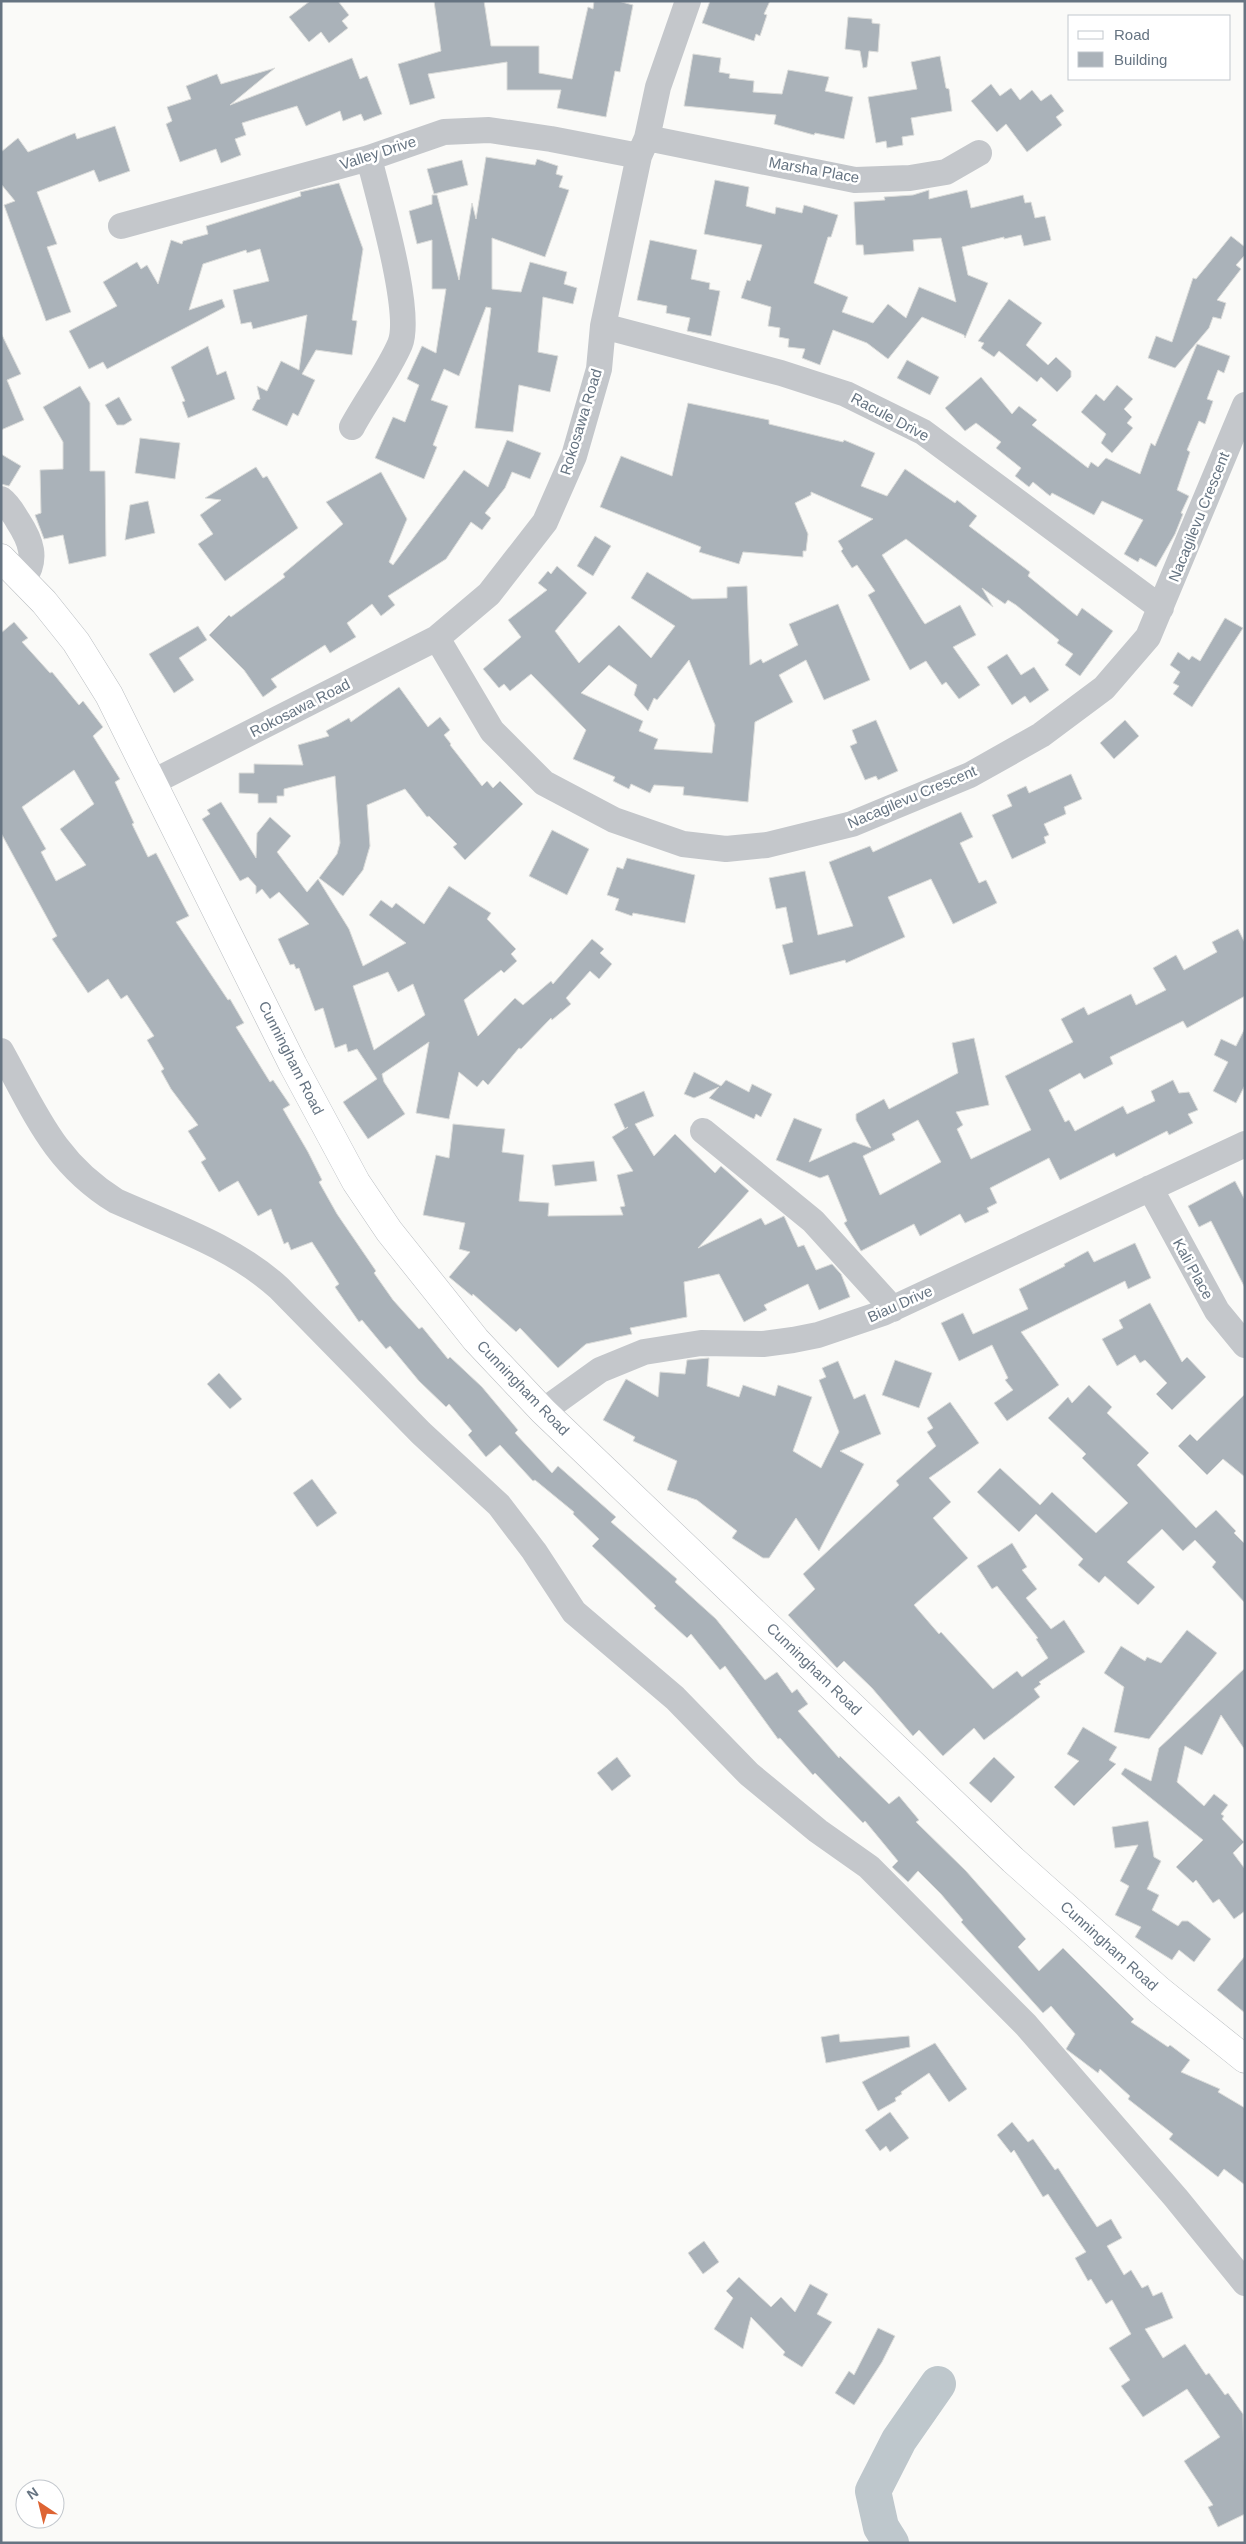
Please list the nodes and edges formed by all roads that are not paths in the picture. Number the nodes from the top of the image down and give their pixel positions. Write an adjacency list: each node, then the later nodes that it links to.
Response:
1 (688, 1): 2 (street, Rokosawa Road)
2 (643, 147): 3 (street, Marsha Place); 4 (street, Valley Drive); 6 (street, Rokosawa Road)
3 (979, 153)
4 (369, 158): 5 (street, Valley Drive); 8 (street)
5 (121, 226)
6 (603, 326): 12 (street, Racule Drive); 13 (street, Rokosawa Road)
7 (1245, 406): 12 (street, Nacagilevu Crescent)
8 (352, 427)
9 (1, 499): 11 (street)
10 (1, 558): 11 (main road, Cunningham Road)
11 (23, 580): 14 (main road, Cunningham Road)
12 (1162, 608): 13 (street, Nacagilevu Crescent)
13 (437, 638): 14 (street, Rokosawa Road)
14 (153, 782): 21 (main road, Cunningham Road)
15 (1, 1051): 23 (street)
16 (703, 1131): 19 (street)
17 (1245, 1144): 18 (street, Biau Drive)
18 (1150, 1188): 19 (street, Biau Drive); 20 (street, Kali Place)
19 (893, 1309): 21 (street, Biau Drive)
20 (1245, 1346)
21 (543, 1411): 22 (main road, Cunningham Road)
22 (1245, 2059)
23 (1245, 2283)

